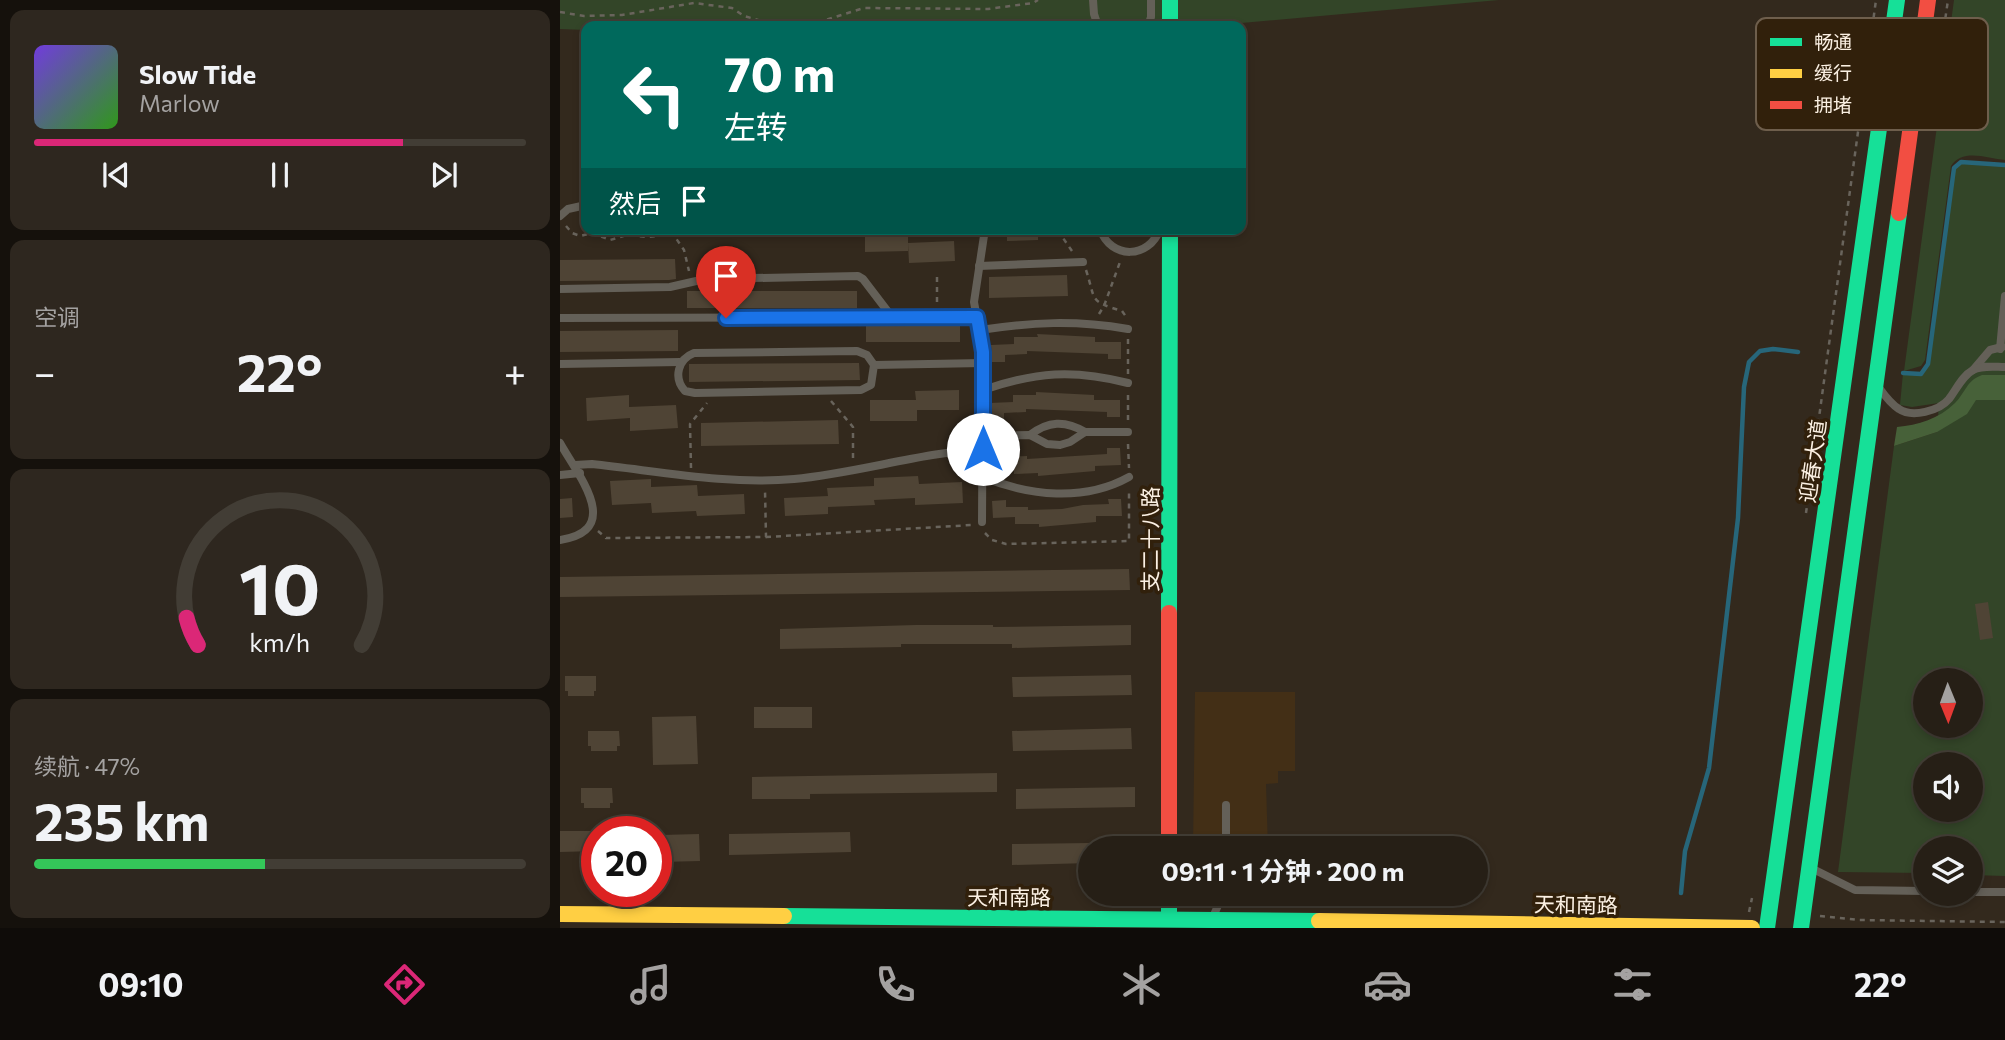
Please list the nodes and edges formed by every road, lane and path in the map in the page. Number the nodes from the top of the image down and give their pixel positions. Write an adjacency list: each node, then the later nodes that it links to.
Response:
1 (1038, 0): 13 (path)
2 (1093, 0): 14 (lane)
3 (1151, 0): 15 (lane)
4 (1170, 0): 16 (main road)
5 (1876, 0): 9 (path)
6 (1897, 0): 10 (main road, 迎春大道)
7 (1928, 0): 11 (main road)
8 (560, 12): 12 (path)
9 (1874, 18)
10 (1895, 18)
11 (1926, 18)
12 (762, 21)
13 (823, 21)
14 (1096, 21)
15 (1150, 21)
16 (1170, 21)
17 (1858, 130): 72 (path)
18 (1880, 130): 93 (main road, 迎春大道)
19 (1910, 130): 54 (main road)
20 (581, 206): 21 (lane)
21 (560, 218): 22 (path)
22 (584, 235)
23 (597, 235): 25 (path)
24 (627, 235): 26 (path)
25 (627, 235)
26 (665, 235)
27 (674, 235): 36 (path)
28 (984, 235): 34 (lane)
29 (1103, 235): 32 (lane)
30 (1157, 235): 32 (lane)
31 (1170, 235): 79 (main road, 支二十八路)
32 (1123, 252): 43 (path)
33 (1083, 262): 34 (lane)
34 (979, 265): 41 (lane)
35 (937, 277): 40 (path)
36 (692, 281): 37 (lane); 39 (lane)
37 (560, 289)
38 (2005, 296): 46 (lane)
39 (892, 317): 40 (lane); 42 (lane)
40 (937, 317): 41 (lane)
41 (977, 317): 45 (lane)
42 (560, 318)
43 (1090, 323): 44 (lane); 45 (lane)
44 (1128, 329)
45 (980, 330): 48 (lane)
46 (2002, 347): 52 (lane)
47 (680, 362): 49 (lane); 50 (lane); 57 (lane)
48 (983, 363): 50 (lane); 55 (lane)
49 (560, 364)
50 (874, 365): 56 (lane)
51 (2005, 368): 52 (lane)
52 (1973, 370): 54 (lane)
53 (1128, 383): 55 (lane)
54 (1875, 385): 81 (main road)
55 (983, 390): 61 (lane)
56 (822, 391): 57 (lane); 65 (path)
57 (716, 393): 68 (path)
58 (1085, 432): 59 (lane); 60 (lane); 60 (lane)
59 (1128, 432)
60 (1030, 435): 61 (lane)
61 (983, 436): 63 (lane)
62 (560, 443): 64 (lane)
63 (983, 449): 65 (lane); 69 (lane)
64 (575, 465): 66 (lane); 68 (lane)
65 (853, 470): 71 (lane)
66 (580, 473): 67 (lane); 74 (lane)
67 (560, 475)
68 (691, 475): 71 (lane)
69 (984, 477): 70 (lane); 73 (lane)
70 (1129, 477)
71 (765, 479): 75 (path)
72 (1807, 512)
73 (982, 522)
74 (590, 526): 75 (path); 76 (lane)
75 (766, 537): 77 (path)
76 (560, 540)
77 (1129, 541)
78 (1226, 805): 80 (lane)
79 (1169, 836)
80 (1226, 836)
81 (1809, 866): 83 (lane); 94 (main road)
82 (1753, 890): 91 (path)
83 (1913, 891)
84 (1983, 892): 85 (lane)
85 (2005, 892)
86 (1169, 906): 89 (main road)
87 (1218, 906): 90 (lane)
88 (560, 915): 89 (main road, 天和南路)
89 (1169, 919): 90 (main road, 天和南路)
90 (1212, 919): 91 (main road, 天和南路)
91 (1746, 928): 92 (main road, 天和南路)
92 (1752, 928)
93 (1768, 928)
94 (1801, 928)

